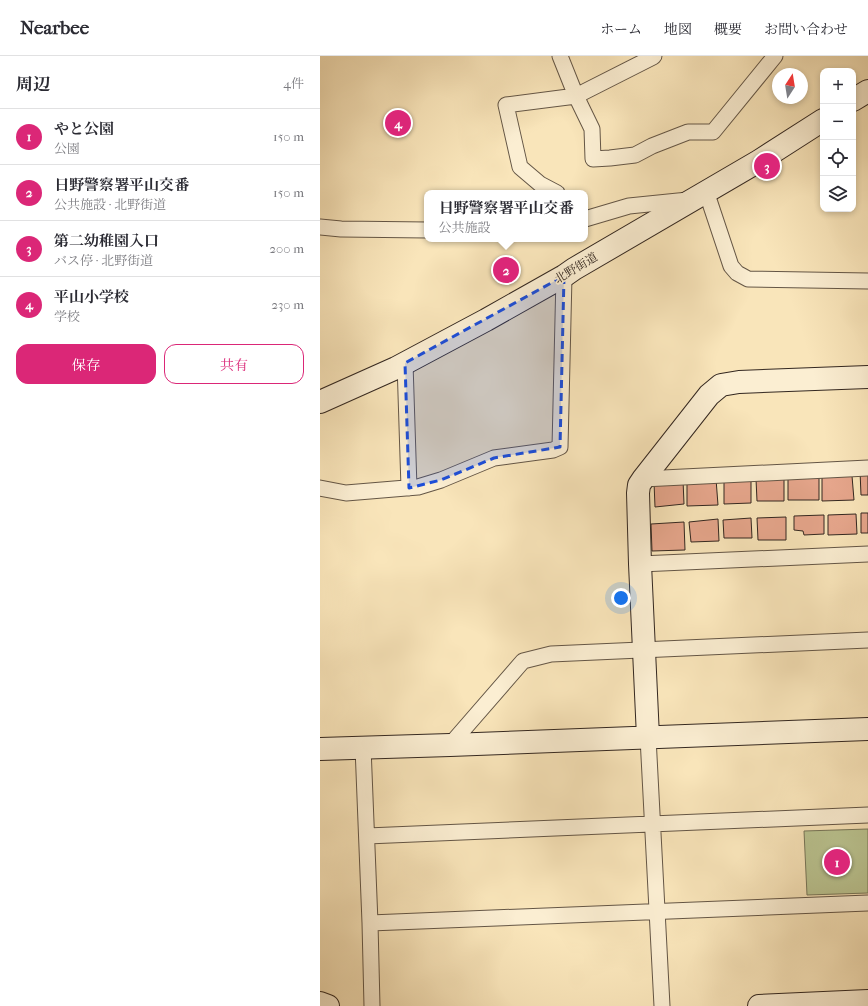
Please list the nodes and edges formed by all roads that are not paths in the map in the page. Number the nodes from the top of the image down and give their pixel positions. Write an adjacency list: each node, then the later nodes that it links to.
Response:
1 (560, 56): 5 (street)
2 (654, 56): 5 (street)
3 (775, 56): 5 (street)
4 (868, 91): 6 (street)
5 (576, 96): 8 (street)
6 (856, 98)
7 (820, 122): 9 (street, 北野街道)
8 (551, 190)
9 (699, 195): 10 (street); 13 (street, 北野街道); 14 (street)
10 (589, 214)
11 (320, 227): 12 (street)
12 (424, 230)
13 (564, 276): 15 (street, 北野街道); 21 (street)
14 (868, 281)
15 (405, 363): 17 (street, 北野街道); 21 (street)
16 (868, 377): 19 (street)
17 (320, 402)
18 (868, 468): 19 (street)
19 (643, 478): 23 (street)
20 (320, 488): 21 (street)
21 (409, 488)
22 (868, 554): 23 (street)
23 (640, 564): 25 (street)
24 (868, 640): 25 (street)
25 (644, 650): 27 (street); 28 (street)
26 (868, 729): 27 (street)
27 (648, 738): 28 (street); 32 (street)
28 (450, 745): 29 (street)
29 (362, 747): 30 (street); 33 (street)
30 (320, 749)
31 (868, 815): 32 (street)
32 (653, 824): 33 (street); 35 (street)
33 (367, 836): 36 (street)
34 (868, 903): 35 (street)
35 (657, 911): 36 (street); 41 (street)
36 (370, 923): 40 (street)
37 (859, 1003): 42 (street)
38 (320, 1004): 39 (street)
39 (328, 1006)
40 (372, 1006)
41 (662, 1006)
42 (759, 1006)

